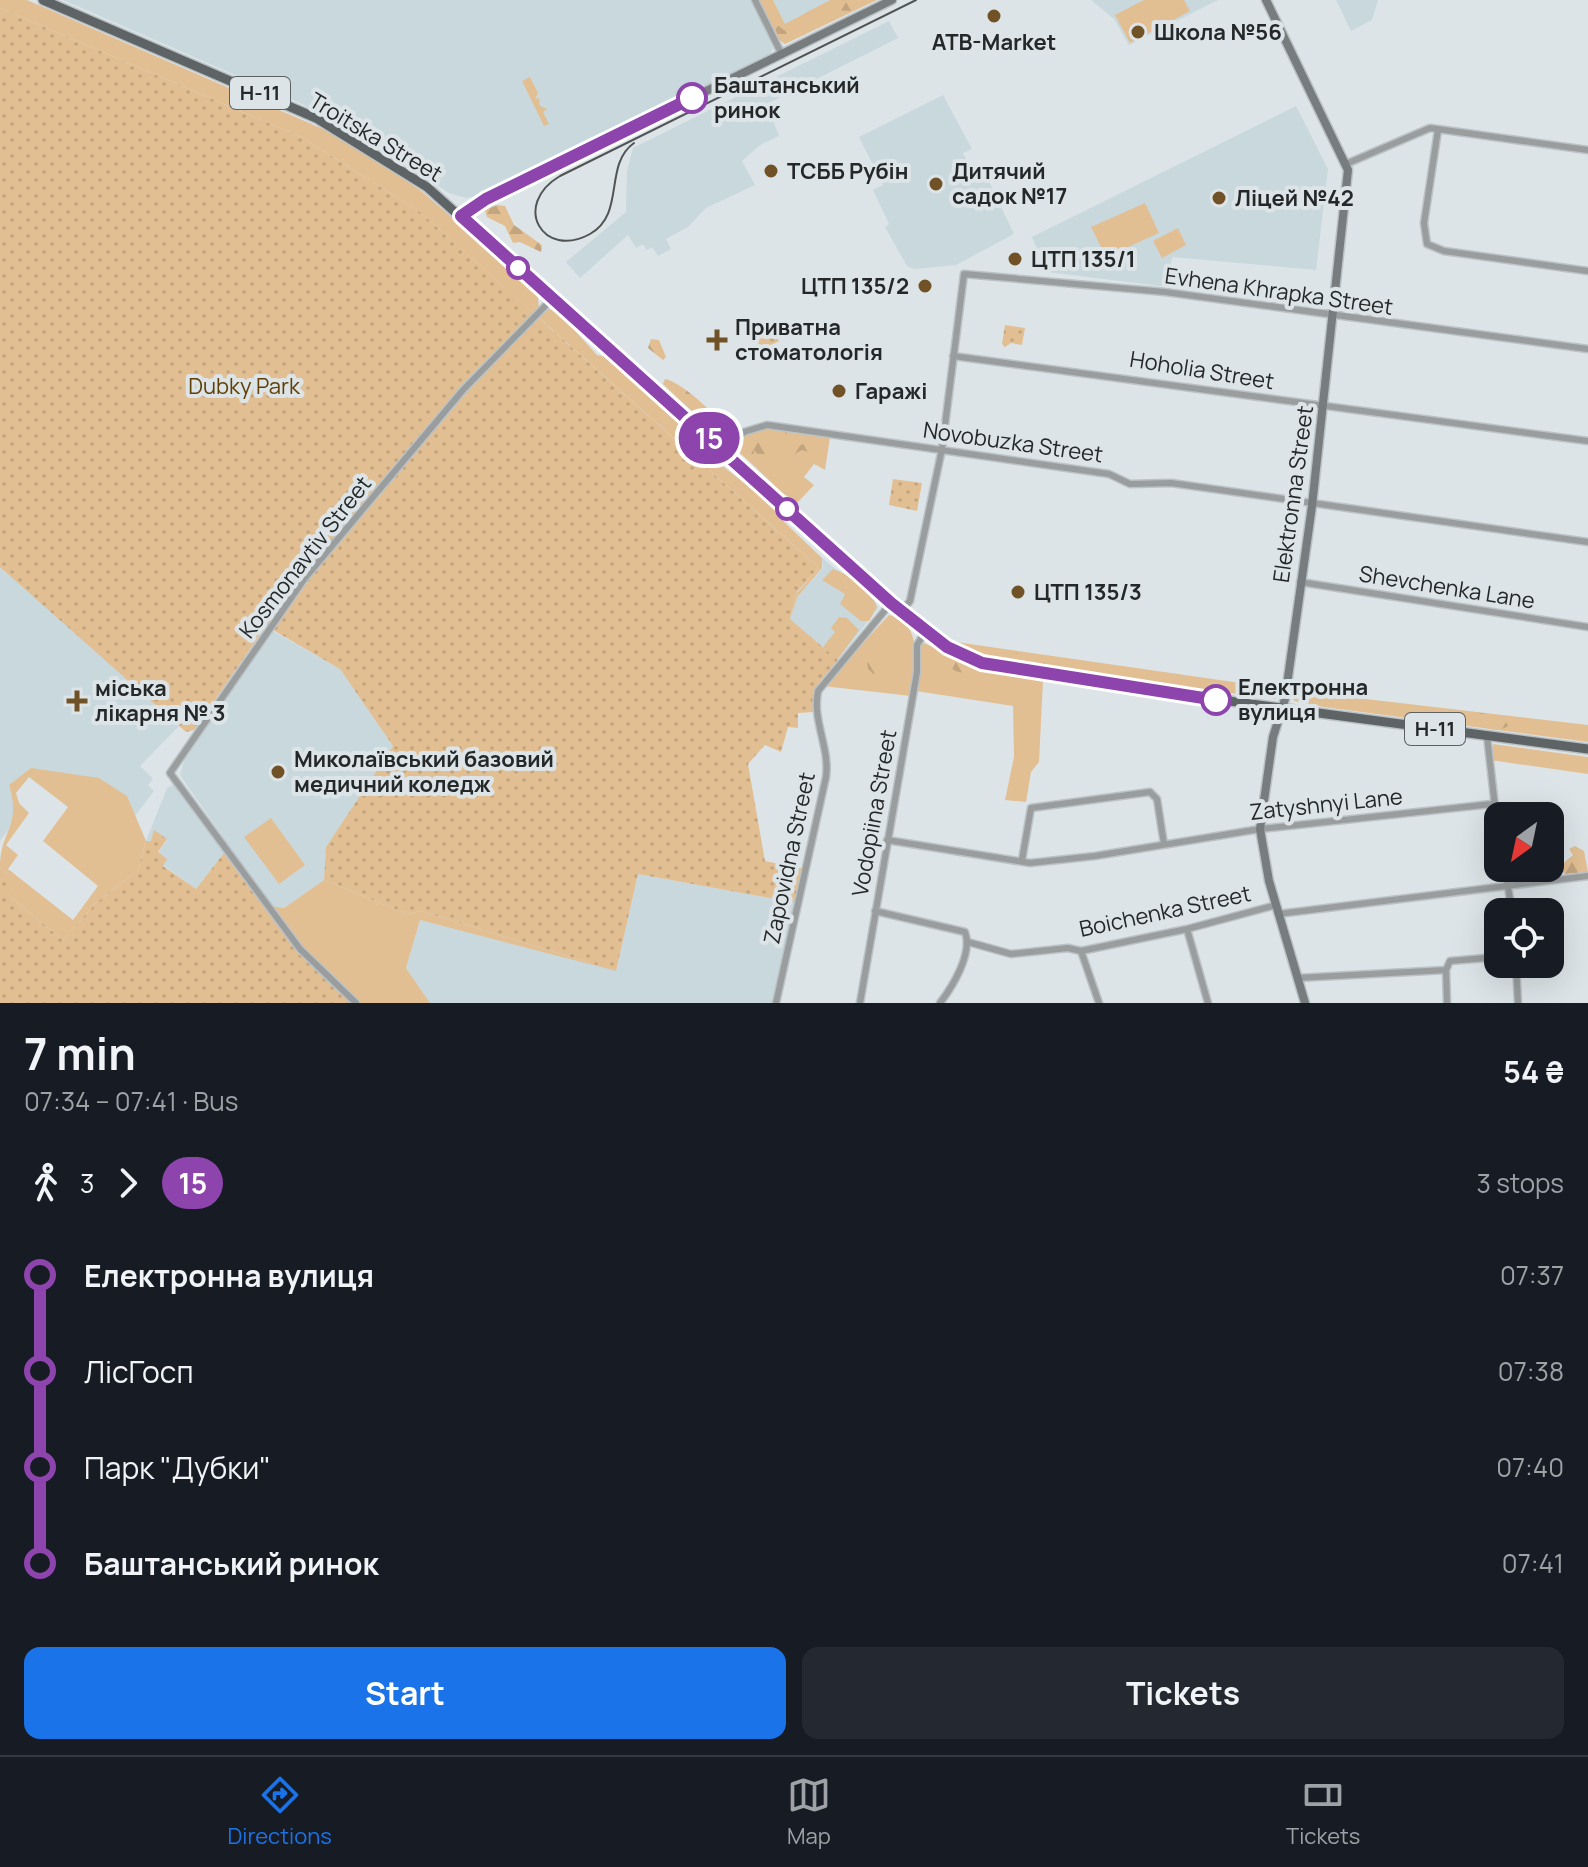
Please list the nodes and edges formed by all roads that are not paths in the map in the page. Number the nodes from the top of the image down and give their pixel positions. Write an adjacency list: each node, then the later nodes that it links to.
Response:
1 (43, 0): 9 (main road, Troitska Street / Н-11)
2 (755, 0): 5 (street)
3 (892, 0): 5 (street)
4 (1266, 0): 8 (street)
5 (782, 55): 9 (street)
6 (1438, 130): 7 (street); 8 (street); 10 (street)
7 (1588, 150)
8 (1346, 164): 12 (street, Elektronna Street)
9 (461, 216): 11 (main road, Troitska Street / Н-11)
10 (1588, 271)
11 (553, 298): 18 (main road, Troitska Street / Н-11); 48 (street, Kosmonavtiv Street)
12 (1333, 317): 13 (street, Evhena Khrapka Street); 14 (street, Evhena Khrapka Street); 15 (street, Elektronna Street)
13 (1588, 349)
14 (953, 356): 15 (street, Hoholia Street); 17 (street)
15 (1323, 407): 16 (street, Hoholia Street); 19 (street, Elektronna Street)
16 (1588, 441)
17 (942, 449): 18 (street, Novobuzka Street); 19 (street, Novobuzka Street); 23 (street)
18 (724, 451): 22 (main road, Troitska Street / Н-11)
19 (1312, 506): 20 (street, Novobuzka Street); 21 (street, Elektronna Street)
20 (1588, 542)
21 (1300, 582): 24 (street, Shevchenka Lane); 26 (street, Elektronna Street)
22 (891, 603): 23 (main road, Troitska Street / Н-11); 49 (street, Zapovidna Street)
23 (901, 612): 25 (main road, Troitska Street / Н-11)
24 (1588, 627)
25 (925, 632): 26 (main road, Troitska Street / Н-11); 32 (street, Vodopiina Street)
26 (1281, 708): 27 (main road, Troitska Street / Н-11); 31 (street, Elektronna Street)
27 (1487, 736): 28 (main road, Troitska Street / Н-11); 29 (street)
28 (1588, 749)
29 (1492, 802)
30 (1484, 805): 31 (street, Zatyshnyi Lane)
31 (1260, 829): 33 (street, Zatyshnyi Lane); 39 (street, Elektronna Street)
32 (887, 840): 34 (street, Zatyshnyi Lane); 40 (street, Vodopiina Street)
33 (1164, 844): 34 (street, Zatyshnyi Lane); 34 (street)
34 (1022, 860)
35 (1588, 876): 37 (street, Boichenka Street)
36 (1507, 882): 37 (street)
37 (1508, 886): 38 (street); 39 (street, Boichenka Street)
38 (1510, 898)
39 (1277, 910): 41 (street, Boichenka Street); 46 (street, Elektronna Street)
40 (875, 911): 42 (street); 50 (street, Vodopiina Street)
41 (1187, 929): 43 (street, Boichenka Street); 53 (street)
42 (968, 942): 43 (street, Boichenka Street); 51 (street)
43 (1081, 951): 52 (street)
44 (1484, 958): 45 (street)
45 (1446, 970): 46 (street); 55 (street)
46 (1297, 978): 54 (street, Elektronna Street)
47 (1517, 978): 56 (street)
48 (356, 1003)
49 (776, 1003)
50 (860, 1003)
51 (940, 1003)
52 (1099, 1003)
53 (1208, 1003)
54 (1305, 1003)
55 (1447, 1003)
56 (1518, 1003)

